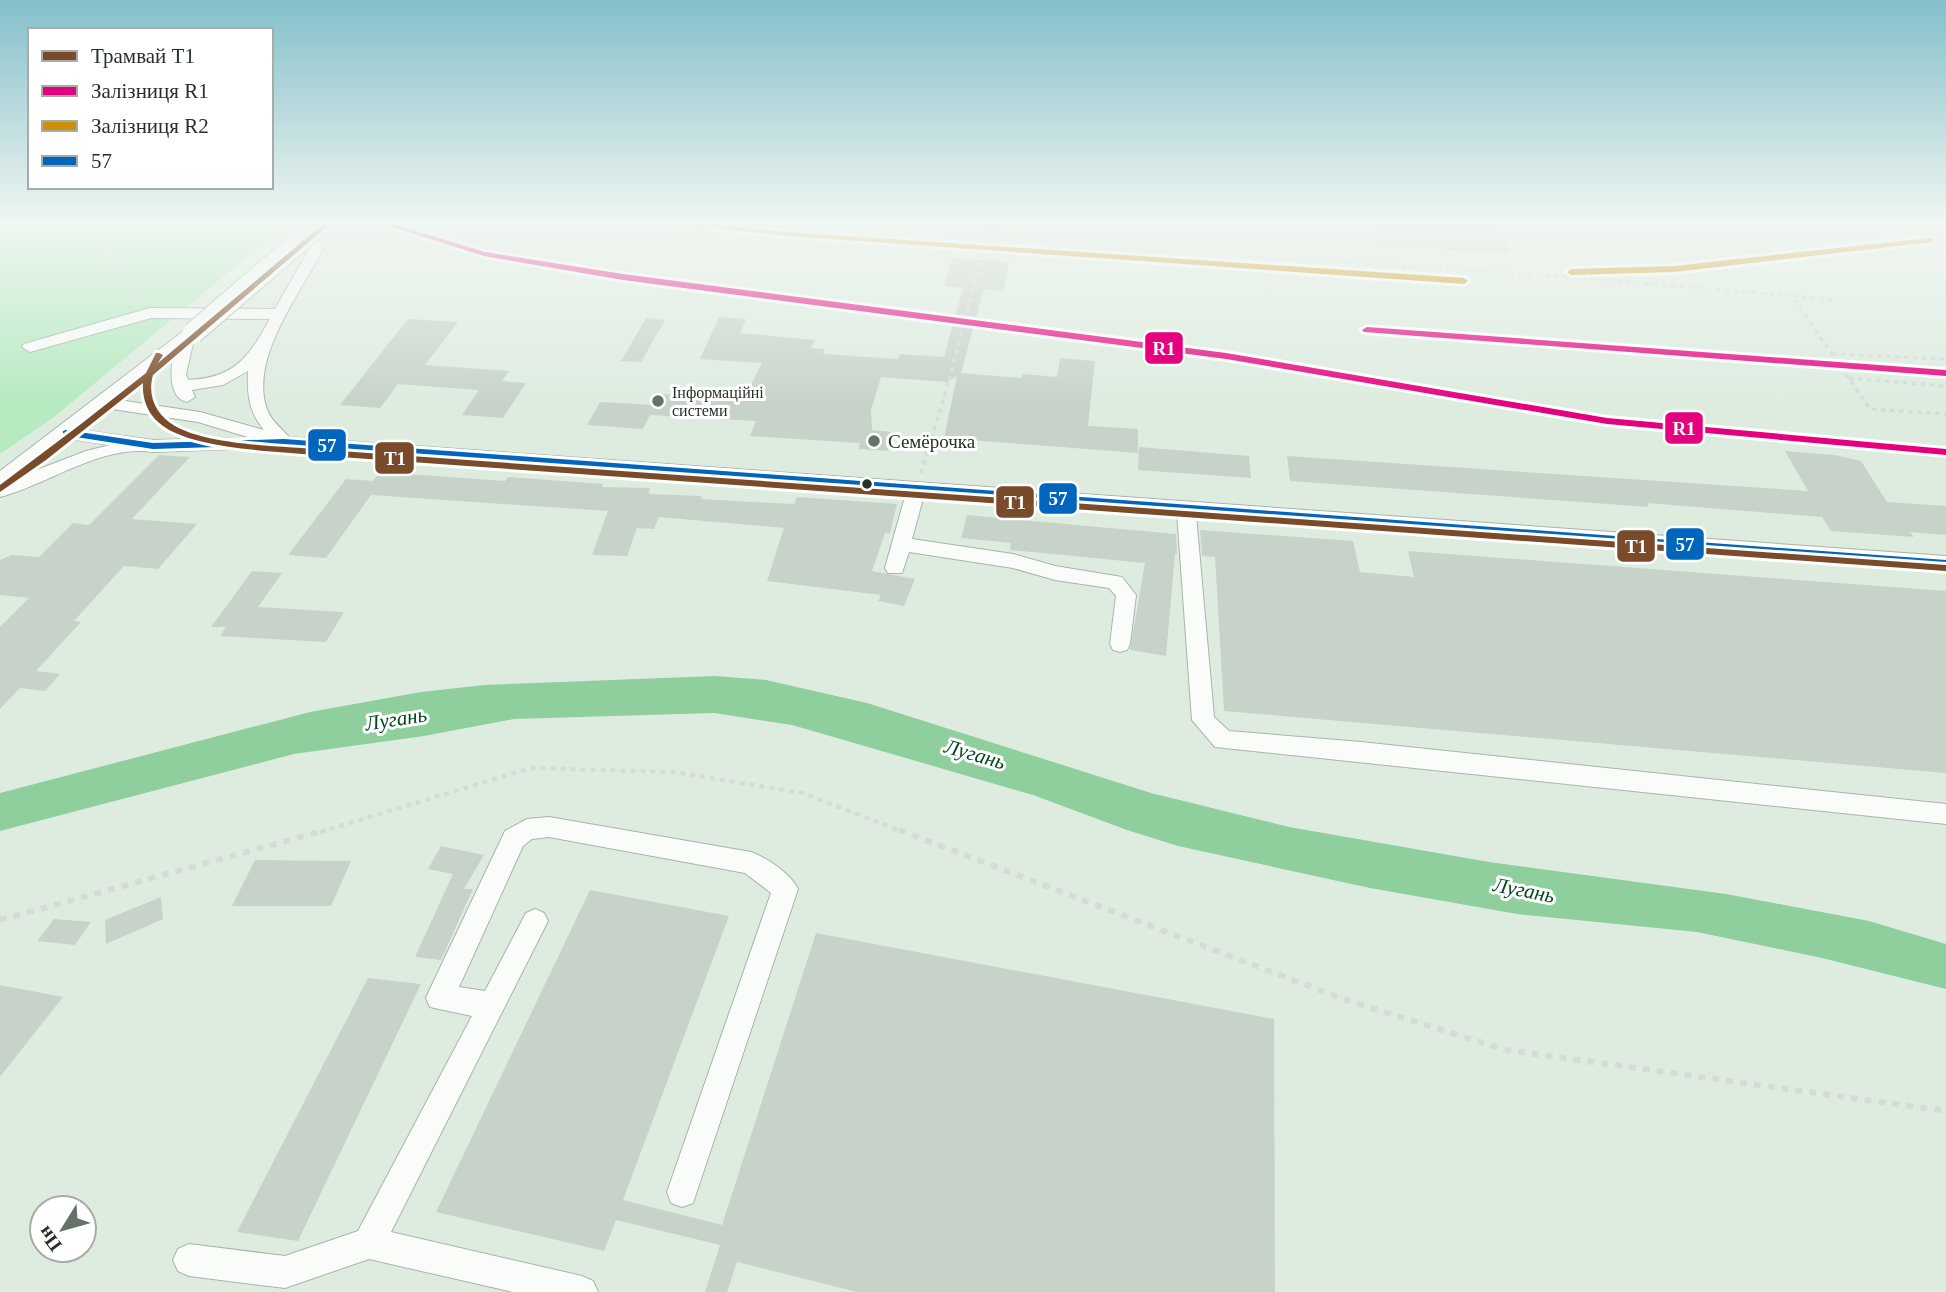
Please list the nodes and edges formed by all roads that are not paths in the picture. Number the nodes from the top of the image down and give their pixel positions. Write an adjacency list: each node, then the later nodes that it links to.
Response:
1 (249, 284): 4 (main road, bridge)
2 (295, 284): 3 (street)
3 (278, 314): 5 (street); 6 (street)
4 (189, 336): 7 (street); 8 (main road)
5 (30, 347)
6 (262, 350): 7 (street); 11 (street)
7 (182, 385): 9 (street)
8 (105, 403): 9 (street); 10 (main road)
9 (200, 417): 11 (street)
10 (66, 433): 12 (street); 13 (main road)
11 (284, 442): 12 (street); 14 (street)
12 (153, 446): 15 (street)
13 (0, 483)
14 (916, 489): 16 (street); 17 (street)
15 (0, 491)
16 (1186, 508): 18 (street); 21 (street)
17 (901, 544): 19 (street); 20 (street)
18 (1946, 564)
19 (895, 568)
20 (1120, 644)
21 (1946, 814)
22 (535, 921): 23 (street)
23 (492, 1004): 24 (street); 25 (street)
24 (682, 1192)
25 (369, 1243): 26 (street); 27 (street)
26 (188, 1260)
27 (582, 1292)

